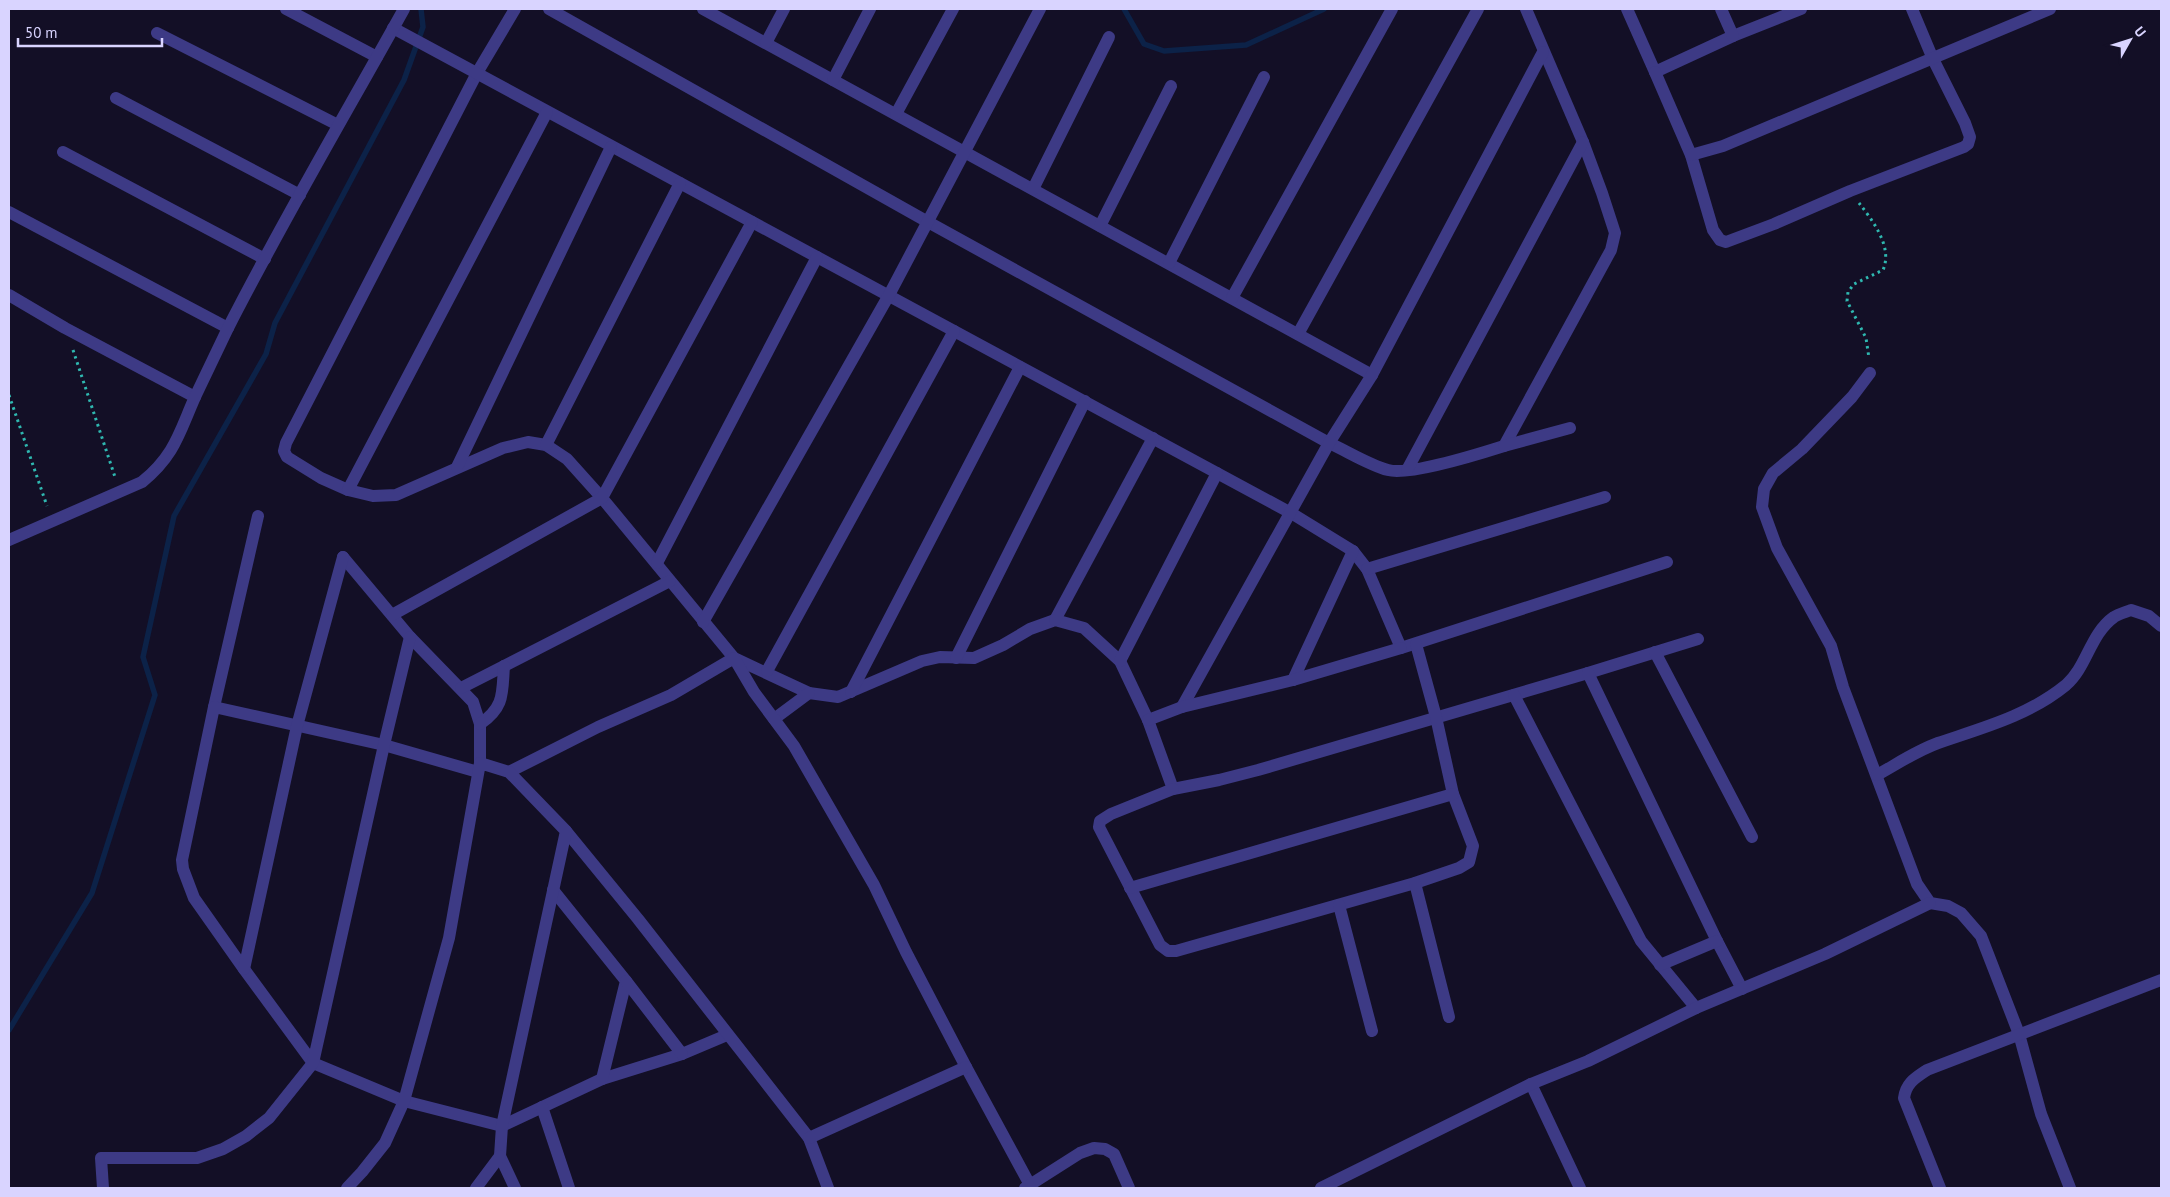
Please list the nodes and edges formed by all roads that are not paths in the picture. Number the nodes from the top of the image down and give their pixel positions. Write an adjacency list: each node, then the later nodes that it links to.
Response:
1 (286, 9): 24 (street)
2 (404, 9): 18 (street)
3 (515, 9): 27 (street)
4 (549, 9): 45 (street)
5 (703, 9): 22 (street)
6 (784, 9): 22 (street)
7 (870, 9): 29 (street)
8 (953, 9): 33 (street)
9 (1040, 9): 37 (street)
10 (1392, 9): 52 (street)
11 (1478, 9): 55 (street)
12 (1526, 9): 23 (street)
13 (1627, 9): 26 (street)
14 (1721, 9): 20 (street)
15 (1801, 9): 20 (street)
16 (1912, 9): 25 (street)
17 (2050, 9): 25 (street)
18 (393, 28): 24 (street); 27 (street)
19 (157, 33): 34 (street)
20 (1733, 36): 26 (street)
21 (1108, 37): 41 (street)
22 (766, 44): 29 (street)
23 (1543, 52): 35 (street); 58 (street)
24 (377, 57): 34 (street)
25 (1933, 59): 39 (street); 39 (street)
26 (1655, 72): 39 (street)
27 (477, 73): 32 (street); 69 (street)
28 (1264, 77): 49 (street)
29 (833, 80): 33 (street)
30 (1171, 86): 46 (street)
31 (116, 98): 42 (street)
32 (547, 112): 36 (street); 69 (street)
33 (896, 114): 37 (street)
34 (338, 124): 42 (street)
35 (1583, 142): 65 (street); 67 (street)
36 (612, 147): 40 (street); 66 (street)
37 (964, 151): 41 (street); 45 (street)
38 (63, 152): 48 (street)
39 (1691, 155)
40 (680, 183): 44 (street); 64 (street)
41 (1033, 189): 46 (street)
42 (300, 195): 48 (street)
43 (9, 212): 53 (street)
44 (752, 222): 47 (street); 70 (street)
45 (928, 222): 51 (street); 63 (street)
46 (1100, 226): 49 (street)
47 (817, 257): 51 (street); 77 (street)
48 (265, 259): 53 (street)
49 (1169, 263): 52 (street)
50 (9, 295): 59 (street)
51 (888, 295): 54 (street); 82 (street)
52 (1232, 298): 55 (street)
53 (228, 328): 59 (street)
54 (954, 331): 56 (street); 93 (street)
55 (1298, 334): 58 (street)
56 (1020, 367): 60 (street); 97 (street)
57 (1870, 372): 110 (street)
58 (1372, 375): 63 (street)
59 (195, 397): 74 (street)
60 (1085, 401): 62 (street); 90 (street)
61 (1570, 428): 65 (street)
62 (1154, 438): 68 (street); 81 (street)
63 (1329, 443): 67 (street); 72 (street)
64 (546, 445): 66 (street); 70 (street)
65 (1504, 446): 67 (street)
66 (457, 468): 69 (street)
67 (1407, 470)
68 (1218, 473): 72 (street); 91 (street)
69 (348, 490)
70 (602, 498): 77 (street); 80 (street)
71 (1605, 498): 78 (street)
72 (1292, 513): 75 (street); 101 (street)
73 (258, 516): 100 (street)
74 (9, 540)
75 (1353, 552): 78 (street); 95 (street)
76 (1667, 562): 86 (street)
77 (657, 563): 79 (street)
78 (1367, 569): 87 (street)
79 (670, 581): 82 (street); 92 (street)
80 (392, 615): 84 (street); 106 (street)
81 (1055, 620): 90 (street); 91 (street)
82 (703, 622): 89 (street)
83 (2161, 626): 110 (street)
84 (410, 637): 96 (street); 107 (street)
85 (1698, 639): 88 (street)
86 (1416, 644): 87 (street); 102 (street)
87 (1400, 648): 95 (street)
88 (1655, 652): 94 (street); 114 (street)
89 (734, 658): 93 (street); 103 (street); 109 (street)
90 (956, 658): 97 (street)
91 (1120, 661): 104 (street)
92 (504, 666): 96 (street); 105 (street)
93 (767, 672): 98 (street)
94 (1588, 673): 99 (street); 120 (street)
95 (1293, 680): 101 (street)
96 (461, 688): 105 (street)
97 (851, 692): 98 (street)
98 (809, 693): 103 (street)
99 (1514, 695): 102 (street); 121 (street)
100 (214, 707): 106 (street); 122 (street)
101 (1182, 707): 104 (street)
102 (1436, 717): 111 (street); 112 (street)
103 (774, 719): 133 (street)
104 (1148, 720): 111 (street)
105 (480, 724): 108 (street)
106 (297, 726): 107 (street); 122 (street)
107 (384, 745): 108 (street); 132 (street)
108 (479, 768): 109 (street); 136 (street)
109 (510, 772): 113 (street)
110 (1877, 775): 118 (street)
111 (1173, 789): 116 (street)
112 (1453, 794): 115 (street); 116 (street)
113 (566, 831): 117 (street); 130 (street)
114 (1752, 836)
115 (1415, 883): 119 (street); 127 (street)
116 (1130, 888): 119 (street)
117 (553, 890): 124 (street); 138 (street)
118 (1930, 903): 125 (street); 129 (street)
119 (1339, 906): 128 (street)
120 (1717, 941): 121 (street); 125 (street)
121 (1660, 965): 126 (street)
122 (244, 969): 132 (street)
123 (2161, 980): 129 (street)
124 (626, 981): 131 (street); 134 (street)
125 (1742, 989): 126 (street)
126 (1696, 1008): 135 (street)
127 (1449, 1017)
128 (1372, 1031)
129 (2019, 1034): 151 (street); 152 (street)
130 (727, 1035): 131 (street); 139 (street)
131 (682, 1054): 134 (street)
132 (313, 1063): 136 (street); 142 (street)
133 (966, 1067): 139 (street); 141 (street)
134 (602, 1079): 137 (street)
135 (1531, 1084): 149 (street); 150 (street)
136 (404, 1101): 138 (street); 143 (street)
137 (542, 1107): 138 (street); 146 (street)
138 (502, 1126): 140 (street)
139 (809, 1138): 147 (street)
140 (500, 1156): 144 (street); 145 (street)
141 (1028, 1186): 148 (street)
142 (103, 1188)
143 (347, 1188)
144 (476, 1188)
145 (515, 1188)
146 (570, 1188)
147 (828, 1188)
148 (1129, 1188)
149 (1322, 1188)
150 (1580, 1188)
151 (1940, 1188)
152 (2070, 1188)

